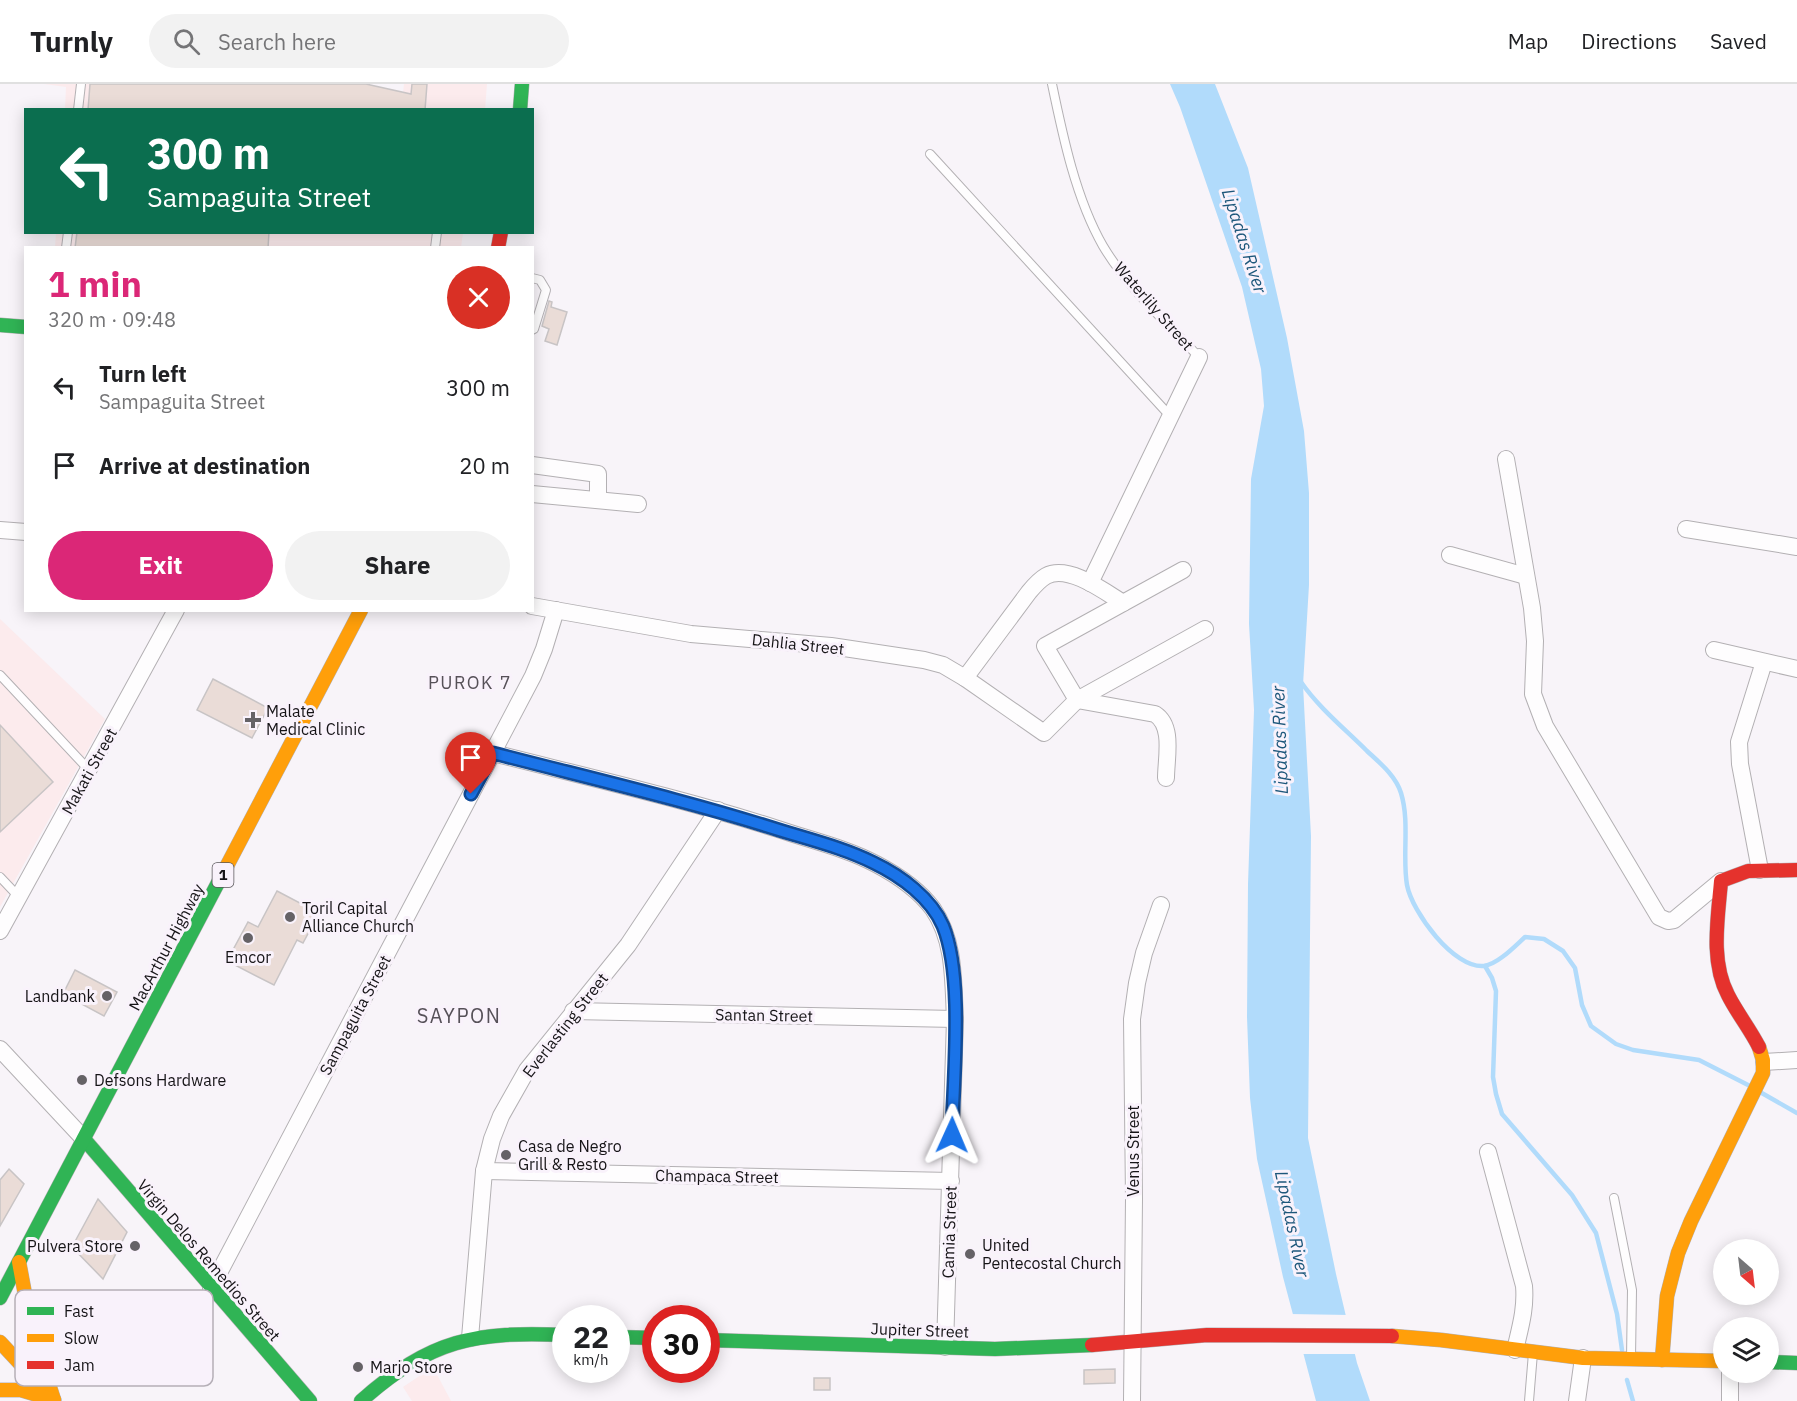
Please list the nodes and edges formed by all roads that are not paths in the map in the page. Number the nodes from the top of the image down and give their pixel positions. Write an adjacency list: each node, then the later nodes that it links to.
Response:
1 (81, 84): 4 (lane)
2 (522, 84): 5 (main road)
3 (1052, 84): 11 (lane, Waterlily Street)
4 (78, 108)
5 (520, 108)
6 (930, 154): 12 (lane)
7 (534, 278): 10 (lane)
8 (0, 325): 9 (main road)
9 (24, 327)
10 (534, 329)
11 (1199, 357): 12 (street)
12 (1171, 417): 25 (street)
13 (1506, 459): 24 (street)
14 (534, 465): 16 (street)
15 (534, 494): 16 (street)
16 (598, 500): 17 (street)
17 (638, 504)
18 (1686, 529): 21 (street)
19 (0, 530): 20 (street)
20 (24, 532)
21 (1797, 547)
22 (1450, 555): 24 (street)
23 (1183, 570): 26 (street)
24 (1526, 576): 45 (street)
25 (1090, 583): 26 (street); 36 (street)
26 (1123, 603): 37 (street)
27 (534, 606): 28 (street, Dahlia Street)
28 (556, 610): 36 (street, Dahlia Street); 38 (street, Sampaguita Street)
29 (175, 612): 39 (street, Makati Street)
30 (360, 612): 54 (main road, MacArthur Highway / 1)
31 (1205, 629): 37 (street)
32 (1714, 650): 33 (street)
33 (1764, 662): 34 (street); 42 (street)
34 (1797, 669)
35 (0, 675): 39 (lane)
36 (965, 678): 37 (street, Dahlia Street)
37 (1077, 700): 40 (street)
38 (493, 753): 41 (street, Camia Street); 60 (street, Sampaguita Street)
39 (89, 770): 46 (street, Makati Street)
40 (1166, 778)
41 (718, 810): 49 (street, Everlasting Street); 50 (street, Camia Street)
42 (1760, 870): 43 (main road); 45 (main road)
43 (1797, 870)
44 (0, 877): 46 (lane)
45 (1721, 881): 53 (main road)
46 (19, 897): 48 (street, Makati Street)
47 (1161, 905): 66 (street, Venus Street)
48 (0, 931)
49 (573, 1011): 50 (street, Santan Street); 56 (street, Everlasting Street)
50 (955, 1019): 57 (street, Camia Street)
51 (0, 1048): 54 (street)
52 (1797, 1060): 53 (street)
53 (1764, 1062): 74 (main road)
54 (84, 1139): 59 (main road, MacArthur Highway / 1); 60 (main road, Virgin Delos Remedios Street)
55 (1488, 1152): 69 (street)
56 (484, 1171): 57 (street, Champaca Street); 64 (street, Everlasting Street)
57 (951, 1181): 68 (street, Camia Street)
58 (1614, 1198): 73 (lane)
59 (19, 1262): 61 (main road); 62 (main road, MacArthur Highway / 1)
60 (212, 1288): 82 (main road, Virgin Delos Remedios Street)
61 (23, 1290)
62 (0, 1298)
63 (552, 1335): 64 (main road)
64 (470, 1338): 83 (main road)
65 (720, 1340): 68 (main road, Jupiter Street)
66 (1132, 1341): 68 (main road, Jupiter Street); 69 (main road, Jupiter Street); 84 (street, Venus Street)
67 (0, 1342): 71 (main road)
68 (945, 1347)
69 (1515, 1350): 70 (main road, Jupiter Street)
70 (1533, 1352): 72 (main road, Jupiter Street); 85 (lane)
71 (15, 1358)
72 (1583, 1358): 73 (main road, Jupiter Street); 86 (street)
73 (1631, 1359): 74 (main road, Jupiter Street)
74 (1662, 1360): 75 (main road, Jupiter Street)
75 (1713, 1361)
76 (1779, 1362): 77 (main road)
77 (1797, 1363)
78 (1730, 1383): 87 (street)
79 (41, 1386): 81 (main road)
80 (0, 1390): 81 (main road)
81 (54, 1400)
82 (310, 1401)
83 (361, 1401)
84 (1132, 1401)
85 (1529, 1401)
86 (1576, 1401)
87 (1730, 1401)

